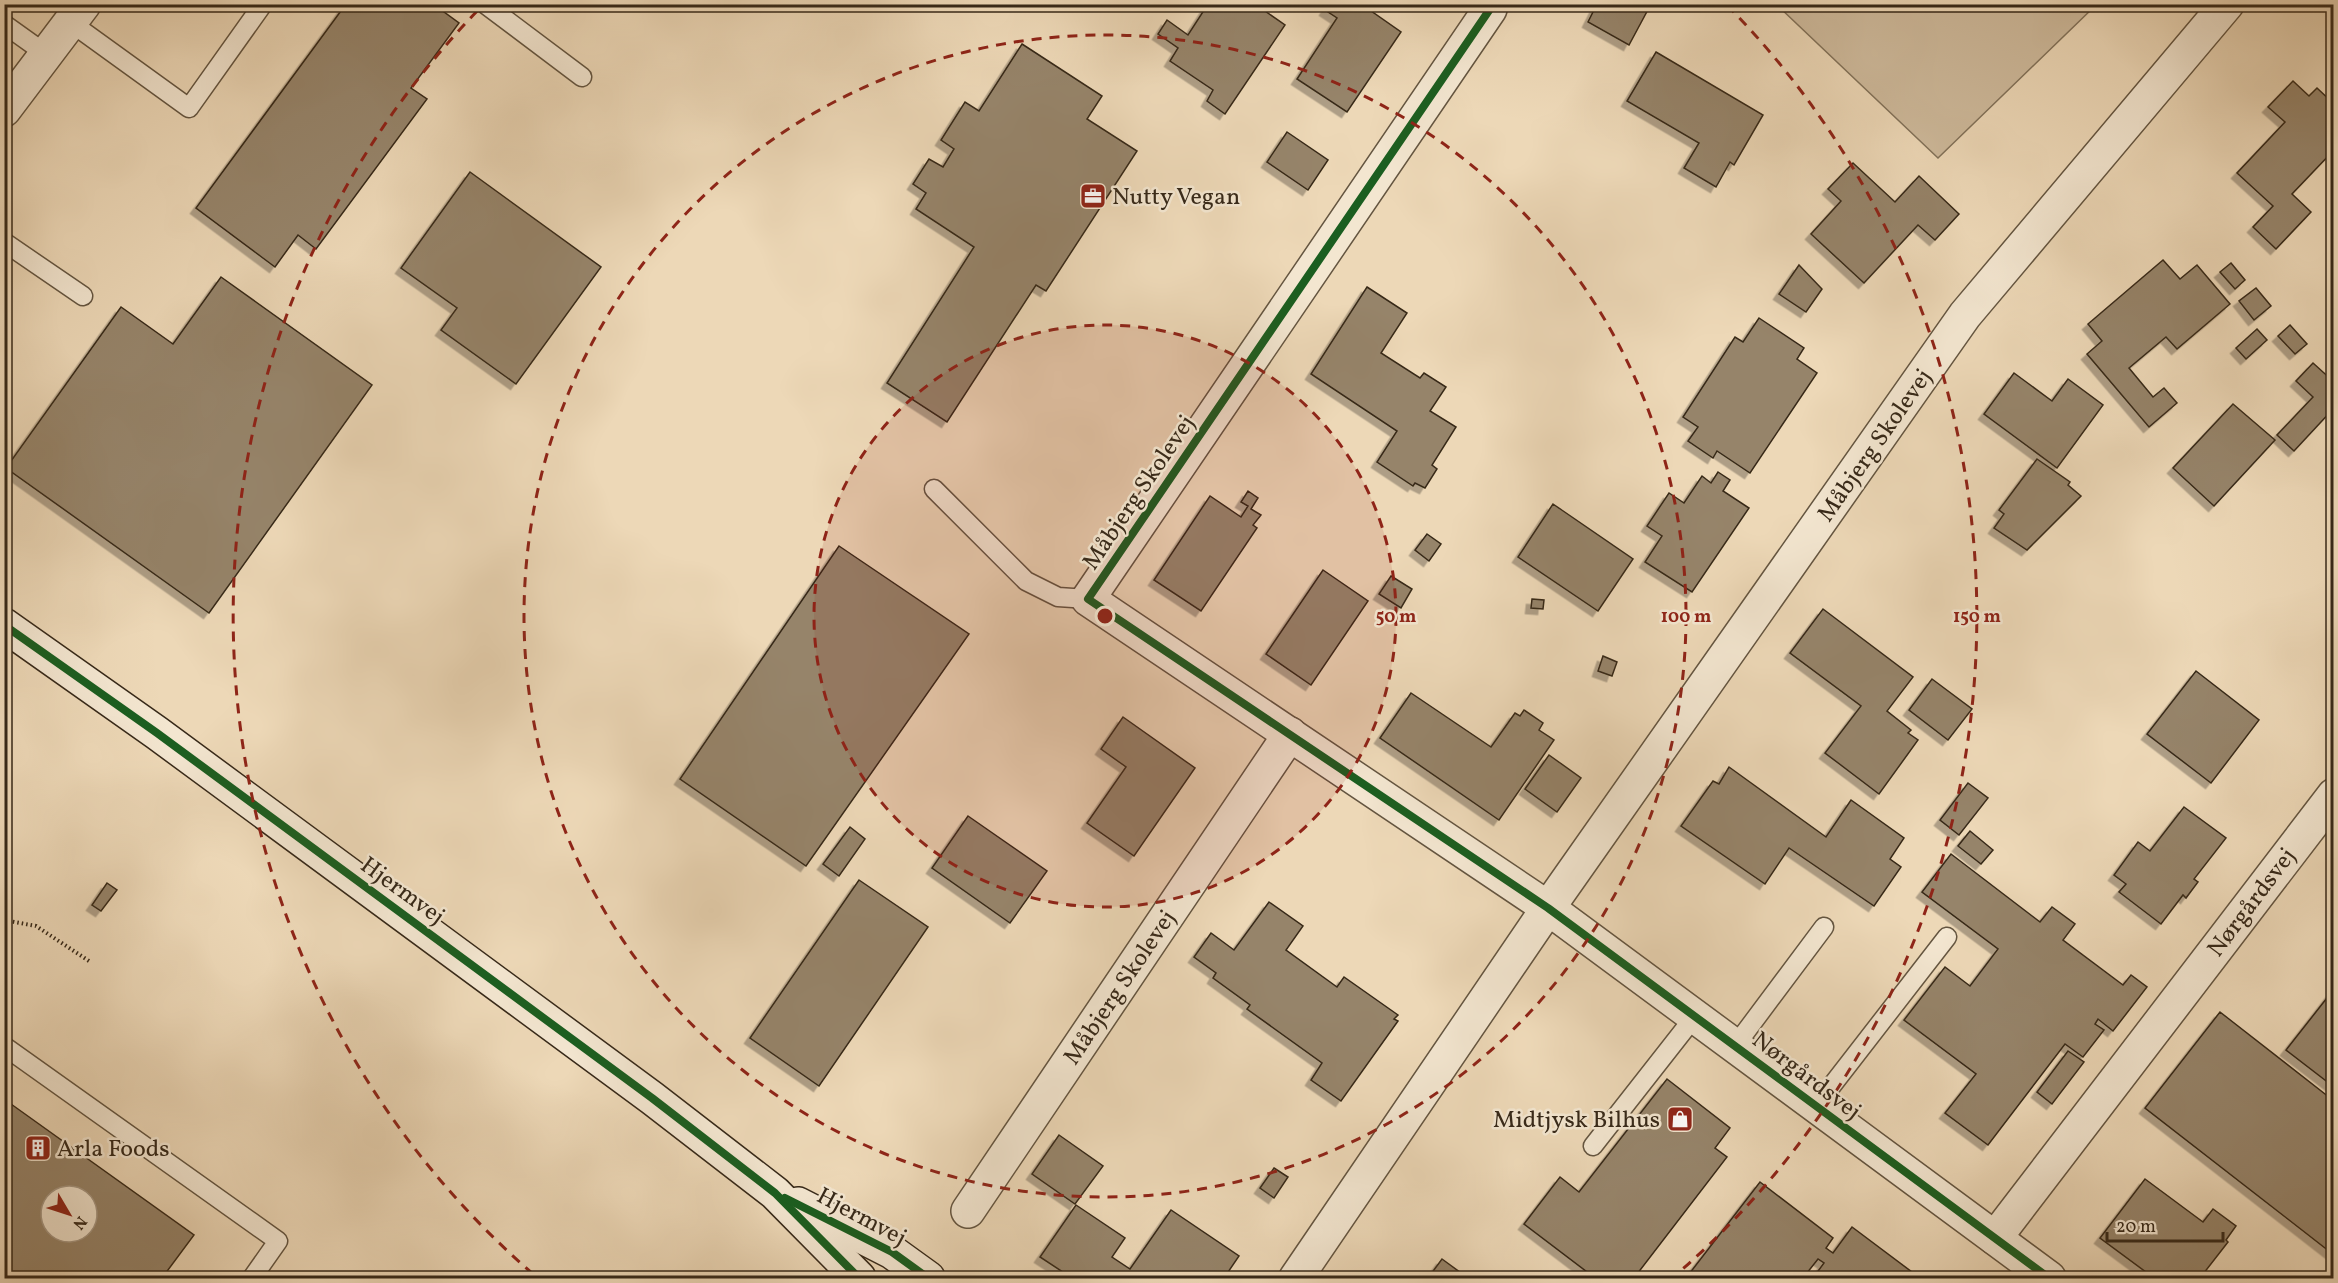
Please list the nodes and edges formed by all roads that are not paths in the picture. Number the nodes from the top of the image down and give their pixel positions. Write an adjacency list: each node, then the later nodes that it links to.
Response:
1 (263, 4): 5 (lane)
2 (485, 4): 8 (lane)
3 (2227, 4): 17 (street, Måbjerg Skolevej)
4 (1490, 9): 13 (street, Måbjerg Skolevej)
5 (77, 13): 7 (street)
6 (4, 24): 7 (lane)
7 (46, 54): 9 (street)
8 (582, 77)
9 (4, 110)
10 (4, 242): 11 (lane)
11 (83, 296)
12 (934, 489): 13 (lane)
13 (1088, 599): 15 (street, Måbjerg Skolevej)
14 (4, 625): 25 (street, Hjermvej)
15 (1290, 734): 17 (street, Måbjerg Skolevej); 26 (street, Måbjerg Skolevej)
16 (2334, 795): 27 (street, Nørgårdsvej)
17 (1548, 908): 20 (street, Nørgårdsvej); 32 (street, Måbjerg Skolevej)
18 (1824, 927): 22 (lane)
19 (1947, 937): 23 (lane)
20 (1695, 1016): 22 (street, Nørgårdsvej); 24 (lane)
21 (4, 1046): 29 (lane)
22 (1735, 1046): 23 (street, Nørgårdsvej)
23 (1816, 1106): 27 (street, Nørgårdsvej)
24 (1593, 1146)
25 (774, 1192): 30 (street, Hjermvej); 31 (street, Hjermvej)
26 (968, 1211)
27 (1995, 1238): 28 (street, Nørgårdsvej)
28 (2043, 1277)
29 (252, 1278)
30 (858, 1278)
31 (928, 1278)
32 (1296, 1278)

